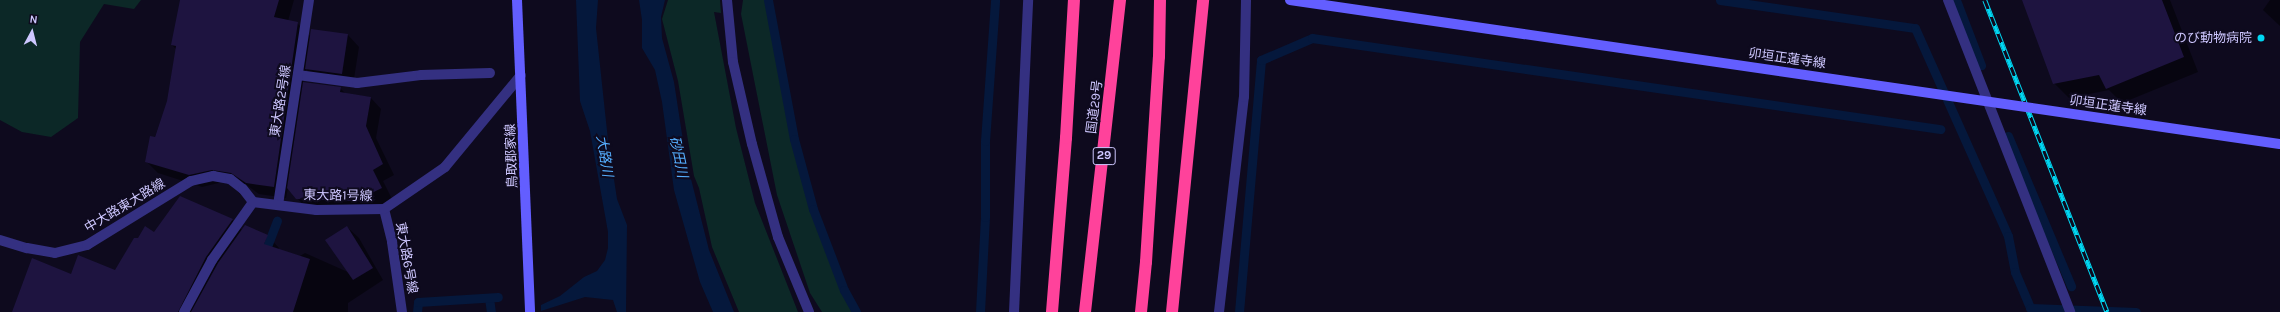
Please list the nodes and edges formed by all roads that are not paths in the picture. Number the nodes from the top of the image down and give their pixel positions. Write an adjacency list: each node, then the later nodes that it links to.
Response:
1 (309, 0): 13 (street, 東大路2号線)
2 (518, 0): 14 (main road, 鳥取郡家線)
3 (727, 0): 23 (street)
4 (1028, 0): 24 (street)
5 (1074, 0): 25 (highway)
6 (1120, 0): 26 (highway, 国道29号 / 29)
7 (1160, 0): 27 (highway)
8 (1203, 0): 28 (highway)
9 (1246, 0): 29 (street)
10 (1290, 0): 15 (main road, 卯垣正蓮寺線, bridge)
11 (1948, 0): 30 (street)
12 (490, 74): 13 (street)
13 (298, 75): 17 (street, 東大路2号線)
14 (521, 75): 18 (street, 東大路1号線); 22 (main road, 鳥取郡家線)
15 (2280, 144)
16 (253, 202): 17 (street, 東大路1号線); 19 (street, 中大路東大路線); 20 (street)
17 (278, 205): 18 (street, 東大路1号線)
18 (384, 210): 21 (street, 東大路6号線)
19 (0, 240)
20 (184, 312)
21 (402, 312)
22 (530, 312)
23 (809, 312)
24 (1014, 312)
25 (1052, 312)
26 (1085, 312)
27 (1141, 312)
28 (1172, 312)
29 (1219, 312)
30 (2070, 312)

